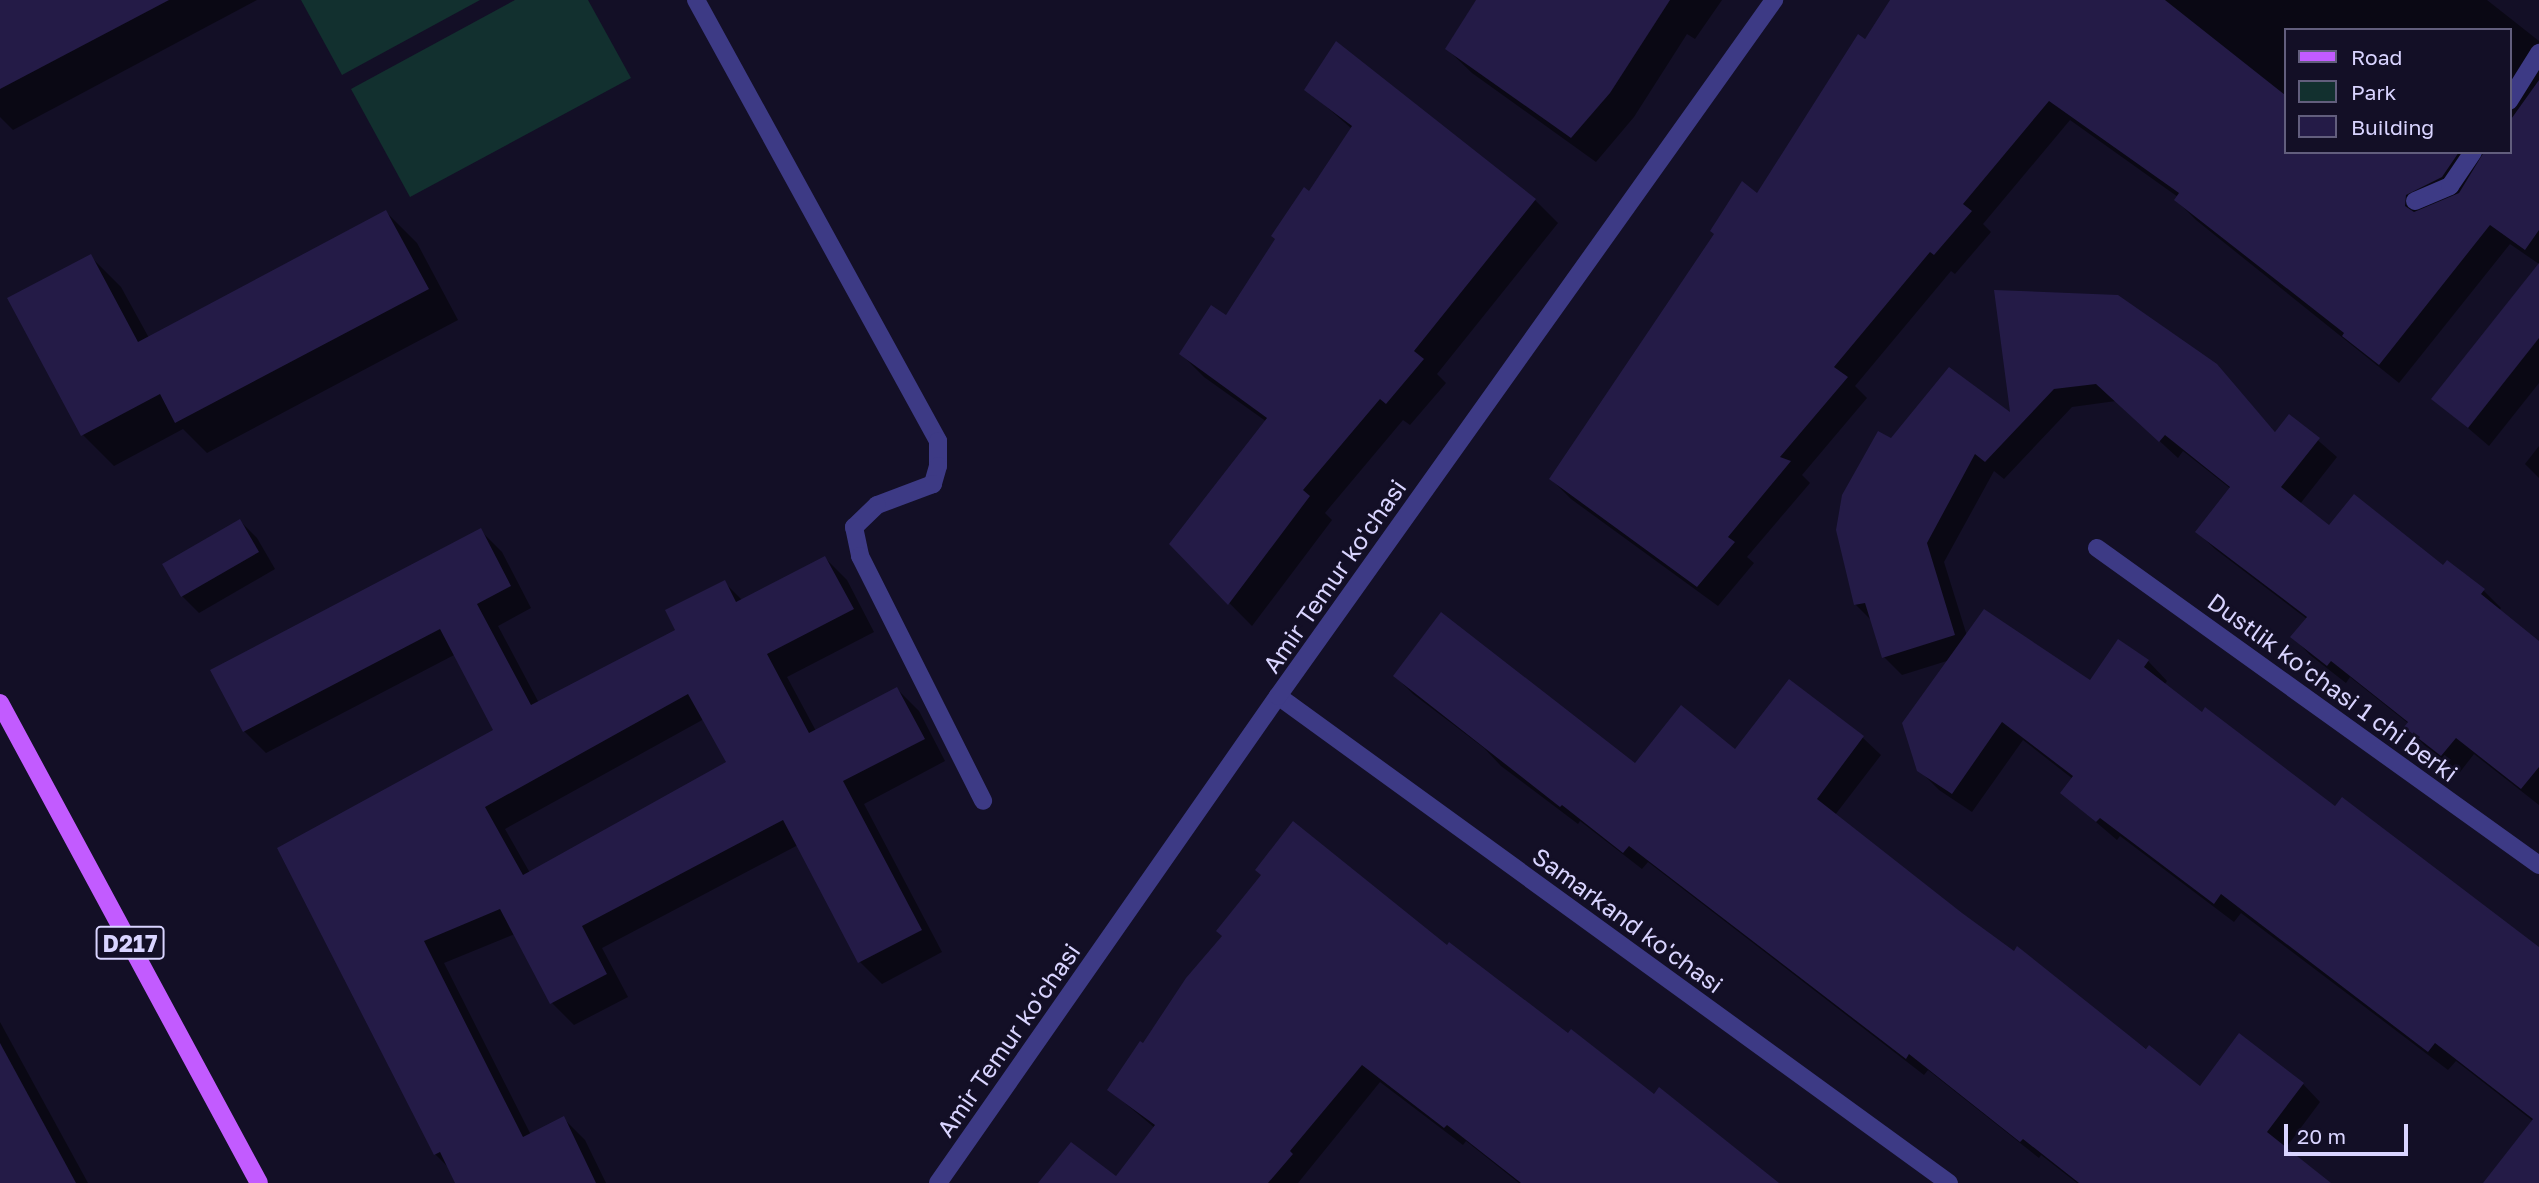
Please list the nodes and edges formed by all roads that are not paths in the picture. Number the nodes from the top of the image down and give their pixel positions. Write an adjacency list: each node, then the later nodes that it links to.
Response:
1 (696, 0): 10 (street)
2 (1773, 0): 8 (street, Amir Temur ko'chasi)
3 (2539, 53): 4 (street)
4 (2511, 98)
5 (2472, 154): 6 (street)
6 (2415, 201)
7 (2097, 548): 11 (street, Dustlik ko'chasi 1 chi berki)
8 (1278, 696): 13 (street, Amir Temur ko'chasi); 14 (street, Samarkand ko'chasi)
9 (0, 703): 12 (main road, D217)
10 (983, 801)
11 (2539, 865)
12 (260, 1183)
13 (938, 1183)
14 (1949, 1183)

